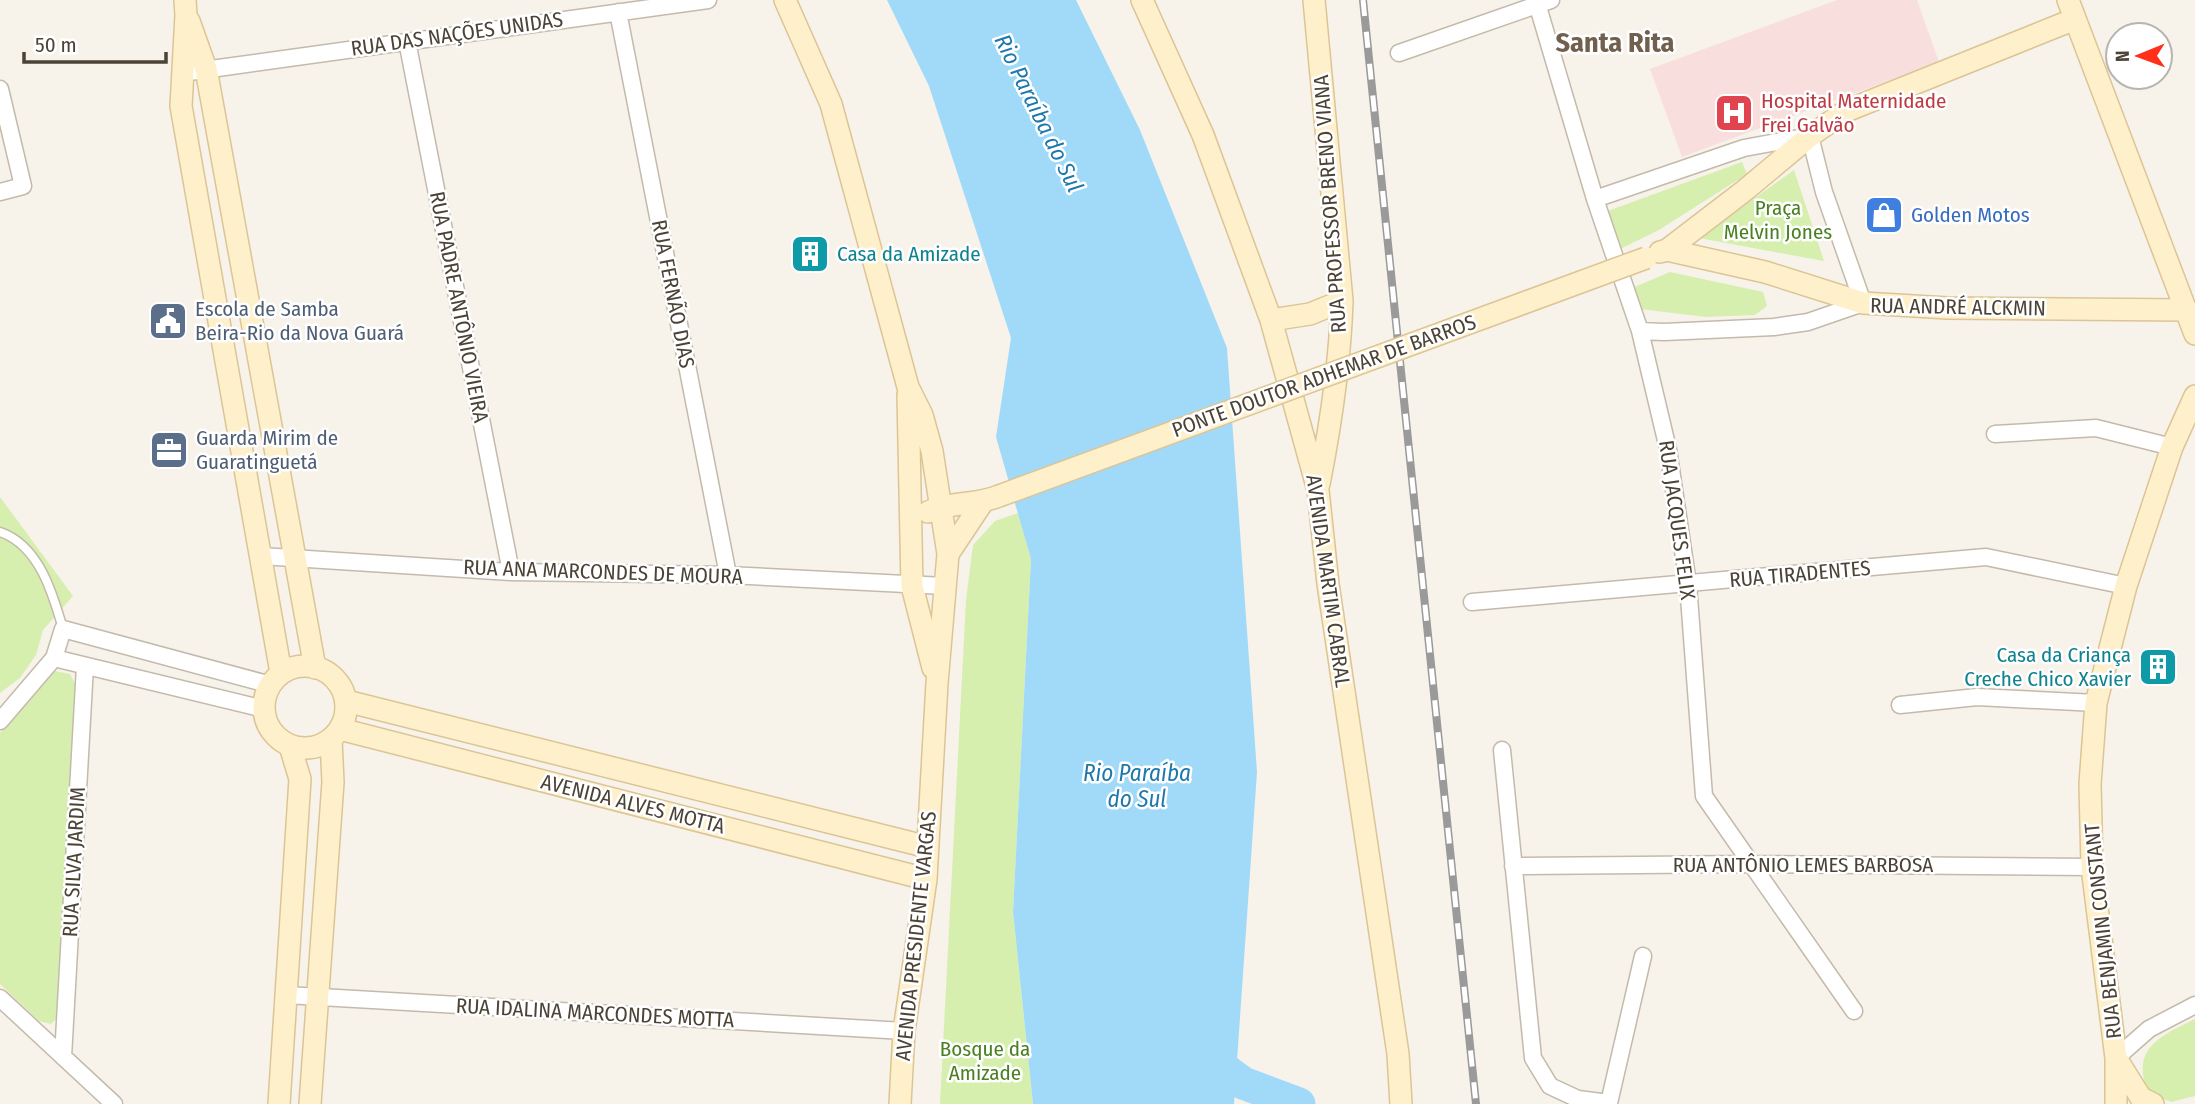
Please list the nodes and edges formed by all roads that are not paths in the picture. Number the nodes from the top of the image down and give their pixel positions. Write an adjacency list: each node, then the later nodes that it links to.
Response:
1 (708, 0): 8 (street, RUA DAS NAÇÕES UNIDAS)
2 (785, 0): 24 (street, AVENIDA PRESIDENTE VARGAS)
3 (1142, 0): 21 (street, AVENIDA MARTIM CABRAL)
4 (1314, 0): 18 (street, RUA PROFESSOR BRENO VIANA)
5 (1542, 2): 10 (street); 16 (street, RUA JACQUES FELIX)
6 (186, 7): 11 (street); 12 (street)
7 (2071, 9): 14 (street, PONTE DOUTOR ADHEMAR DE BARROS); 20 (street)
8 (618, 12): 9 (street, RUA DAS NAÇÕES UNIDAS); 39 (street, RUA FERNÃO DIAS)
9 (407, 41): 11 (street, RUA DAS NAÇÕES UNIDAS); 38 (street, RUA PADRE ANTÔNIO VIEIRA)
10 (1399, 53)
11 (206, 69): 12 (street, RUA DAS NAÇÕES UNIDAS); 37 (street)
12 (182, 73): 36 (street)
13 (0, 89): 15 (street)
14 (1810, 136): 16 (street); 17 (street, PONTE DOUTOR ADHEMAR DE BARROS); 19 (street)
15 (0, 192)
16 (1595, 199): 22 (street, RUA JACQUES FELIX)
17 (1667, 250): 19 (street); 29 (street, PONTE DOUTOR ADHEMAR DE BARROS, bridge)
18 (1342, 301): 21 (street); 28 (street, RUA PROFESSOR BRENO VIANA)
19 (1863, 303): 20 (street, RUA ANDRÉ ALCKMIN); 22 (street, RUA ANDRÉ ALCKMIN)
20 (2191, 310): 23 (street)
21 (1271, 320): 28 (street, AVENIDA MARTIM CABRAL)
22 (1640, 331): 40 (street, RUA JACQUES FELIX)
23 (2195, 334)
24 (908, 387): 30 (street, AVENIDA PRESIDENTE VARGAS); 31 (street, AVENIDA PRESIDENTE VARGAS)
25 (2195, 396): 27 (street, RUA BENJAMIN CONSTANT)
26 (1995, 434): 27 (street)
27 (2172, 447): 43 (street, RUA BENJAMIN CONSTANT)
28 (1318, 489): 81 (street, AVENIDA MARTIM CABRAL)
29 (991, 499): 30 (street, PONTE DOUTOR ADHEMAR DE BARROS); 35 (street)
30 (940, 507): 31 (street); 35 (street, AVENIDA PRESIDENTE VARGAS)
31 (911, 521): 41 (street, AVENIDA PRESIDENTE VARGAS)
32 (0, 525): 34 (lane)
33 (0, 532): 34 (lane)
34 (9, 535): 45 (lane)
35 (948, 554): 42 (street, AVENIDA PRESIDENTE VARGAS)
36 (261, 556): 37 (street, RUA ANA MARCONDES DE MOURA); 49 (street)
37 (296, 559): 38 (street, RUA ANA MARCONDES DE MOURA); 48 (street)
38 (511, 572): 39 (street, RUA ANA MARCONDES DE MOURA)
39 (728, 575): 41 (street, RUA ANA MARCONDES DE MOURA)
40 (1688, 584): 43 (street, RUA TIRADENTES); 44 (street, RUA TIRADENTES); 64 (street, RUA JACQUES FELIX)
41 (912, 586): 42 (street, RUA ANA MARCONDES DE MOURA); 50 (street, AVENIDA PRESIDENTE VARGAS)
42 (945, 586): 50 (street, AVENIDA PRESIDENTE VARGAS)
43 (2126, 586): 53 (street, RUA BENJAMIN CONSTANT)
44 (1472, 602)
45 (63, 629): 46 (street); 49 (street)
46 (54, 659): 47 (street); 51 (street)
47 (85, 666): 56 (street); 75 (street, RUA SILVA JARDIM)
48 (315, 668): 49 (street); 52 (street)
49 (276, 679): 56 (street)
50 (937, 683): 63 (street, AVENIDA PRESIDENTE VARGAS)
51 (18, 701): 55 (lane); 57 (street)
52 (346, 701): 58 (street); 61 (street, AVENIDA ALVES MOTTA)
53 (2096, 703): 54 (street); 66 (street, RUA BENJAMIN CONSTANT)
54 (1900, 705)
55 (0, 707)
56 (264, 709): 59 (street)
57 (0, 721)
58 (336, 734): 59 (street); 62 (street, AVENIDA ALVES MOTTA); 70 (street)
59 (290, 746): 69 (street)
60 (1502, 750): 65 (street)
61 (634, 773): 62 (street); 63 (street, AVENIDA ALVES MOTTA)
62 (625, 802): 67 (street, AVENIDA ALVES MOTTA)
63 (928, 847): 67 (street, AVENIDA PRESIDENTE VARGAS)
64 (1751, 864): 65 (street, RUA ANTÔNIO LEMES BARBOSA); 66 (street, RUA ANTÔNIO LEMES BARBOSA); 73 (street, RUA JACQUES FELIX)
65 (1513, 866): 68 (street)
66 (2092, 867): 76 (street, RUA BENJAMIN CONSTANT)
67 (926, 879): 74 (street, AVENIDA PRESIDENTE VARGAS)
68 (1643, 956)
69 (286, 995): 70 (street, RUA IDALINA MARCONDES MOTTA); 78 (street)
70 (318, 997): 74 (street, RUA IDALINA MARCONDES MOTTA); 79 (street)
71 (0, 998): 75 (street)
72 (2195, 1005): 76 (street)
73 (1854, 1011)
74 (904, 1031): 80 (street, AVENIDA PRESIDENTE VARGAS)
75 (63, 1058): 77 (street)
76 (2116, 1058): 82 (street, RUA BENJAMIN CONSTANT); 83 (street)
77 (114, 1104)
78 (279, 1104)
79 (310, 1104)
80 (900, 1104)
81 (1401, 1104)
82 (2116, 1104)
83 (2153, 1104)

